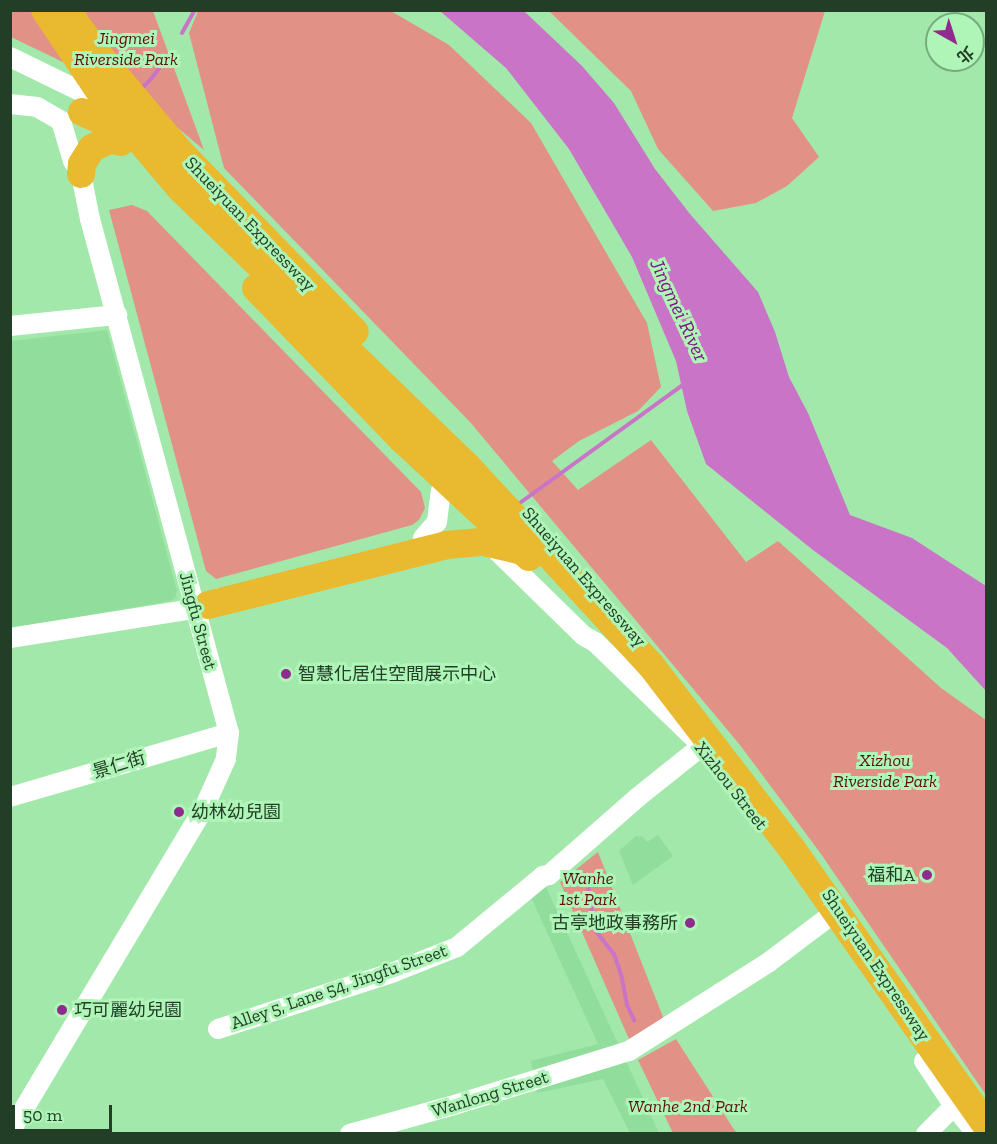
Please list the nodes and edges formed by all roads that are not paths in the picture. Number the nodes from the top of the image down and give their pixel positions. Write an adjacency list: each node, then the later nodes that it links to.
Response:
1 (45, 10): 16 (highway, Shueiyuan Expressway)
2 (66, 10): 22 (highway)
3 (10, 57): 4 (street)
4 (45, 74): 7 (street); 8 (street)
5 (10, 104): 6 (street, Jingfu Street)
6 (37, 107): 7 (street); 10 (street, Jingfu Street)
7 (70, 109): 8 (street); 9 (highway)
8 (125, 113): 19 (street)
9 (121, 141): 10 (highway); 22 (highway)
10 (81, 174): 11 (street, Jingfu Street)
11 (117, 315): 12 (street); 17 (street, Jingfu Street)
12 (10, 326)
13 (441, 490): 14 (street)
14 (423, 538): 15 (street, Xizhou Street); 17 (street, Xizhou Street)
15 (506, 557): 17 (street); 19 (street, Xizhou Street)
16 (576, 582): 17 (highway); 27 (highway, Shueiyuan Expressway)
17 (201, 607): 18 (street); 20 (street, Jingfu Street)
18 (10, 638)
19 (595, 642): 21 (street, Xizhou Street)
20 (228, 733): 23 (street, 景仁街); 28 (street, Jingfu Street)
21 (702, 746): 24 (street, Xizhou Street); 25 (street, Alley 5, Lane 54, Jingfu Street)
22 (752, 786): 27 (highway, Shueiyuan Expressway)
23 (10, 797)
24 (830, 916): 26 (street, Xizhou Street); 29 (street, Wanlong Street)
25 (218, 1029)
26 (954, 1106): 30 (street); 31 (street, Xizhou Street)
27 (987, 1124)
28 (10, 1132)
29 (350, 1134)
30 (926, 1134)
31 (977, 1134)

